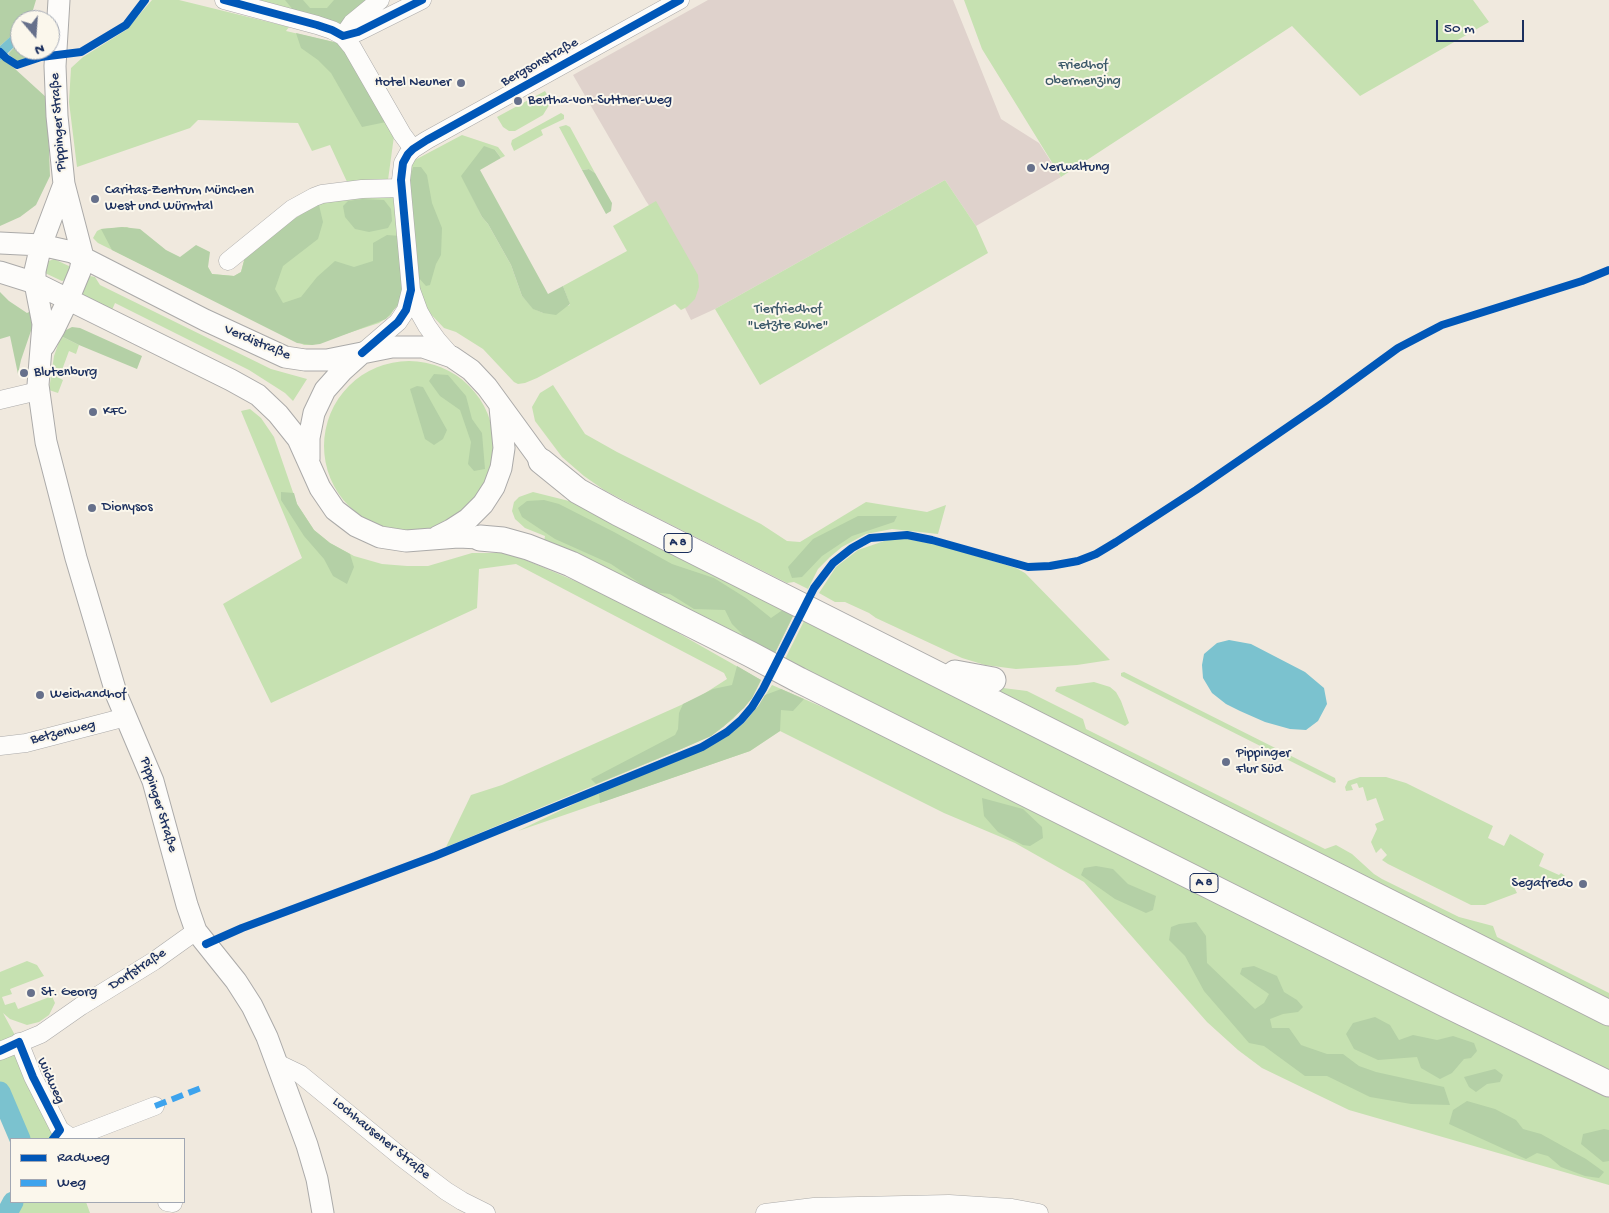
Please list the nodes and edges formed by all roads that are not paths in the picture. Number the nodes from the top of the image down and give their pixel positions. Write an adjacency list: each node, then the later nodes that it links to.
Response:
1 (59, 0): 8 (main road, Pippinger Straße)
2 (224, 0): 6 (street)
3 (380, 0): 6 (street)
4 (422, 0): 6 (street)
5 (680, 0): 7 (street, Bergsonstraße)
6 (343, 36): 7 (street)
7 (413, 149): 9 (street)
8 (64, 184): 11 (main road, Pippinger Straße); 12 (main road, Pippinger Straße)
9 (401, 188): 13 (street); 16 (street)
10 (0, 243): 11 (main road, Verdistraße)
11 (41, 245): 12 (main road, Verdistraße); 15 (main road, Pippinger Straße)
12 (83, 257): 17 (main road, Pippinger Straße); 19 (main road, Verdistraße)
13 (228, 261)
14 (0, 272): 15 (main road)
15 (35, 283): 17 (main road); 18 (main road, Pippinger Straße)
16 (411, 290): 19 (street); 20 (street)
17 (68, 300): 18 (main road, Pippinger Straße); 25 (main road)
18 (42, 348): 21 (main road, Pippinger Straße)
19 (362, 353): 20 (main road, Verdistraße); 25 (main road)
20 (452, 357): 23 (main road, Verdistraße)
21 (38, 391): 22 (street); 30 (main road, Pippinger Straße)
22 (0, 400)
23 (500, 406): 24 (main road, Verdistraße); 27 (main road)
24 (541, 461): 28 (highway, A 8)
25 (309, 465): 27 (main road)
26 (480, 538): 27 (main road); 37 (highway, A 8)
27 (432, 539)
28 (928, 668): 29 (highway); 33 (highway, A 8)
29 (993, 680)
30 (126, 718): 31 (street, Betzenweg); 32 (main road, Pippinger Straße)
31 (0, 746)
32 (196, 930): 34 (street, Dorfstraße); 36 (main road, Pippinger Straße)
33 (1609, 1013)
34 (19, 1042): 35 (street, Dorfstraße); 39 (street, Widweg)
35 (1, 1051)
36 (278, 1063): 41 (main road, Pippinger Straße); 42 (street, Lochhausener Straße)
37 (1609, 1084)
38 (155, 1106): 40 (street)
39 (71, 1138)
40 (75, 1138)
41 (323, 1213)
42 (486, 1213)
43 (765, 1213): 44 (street)
44 (1040, 1213)

